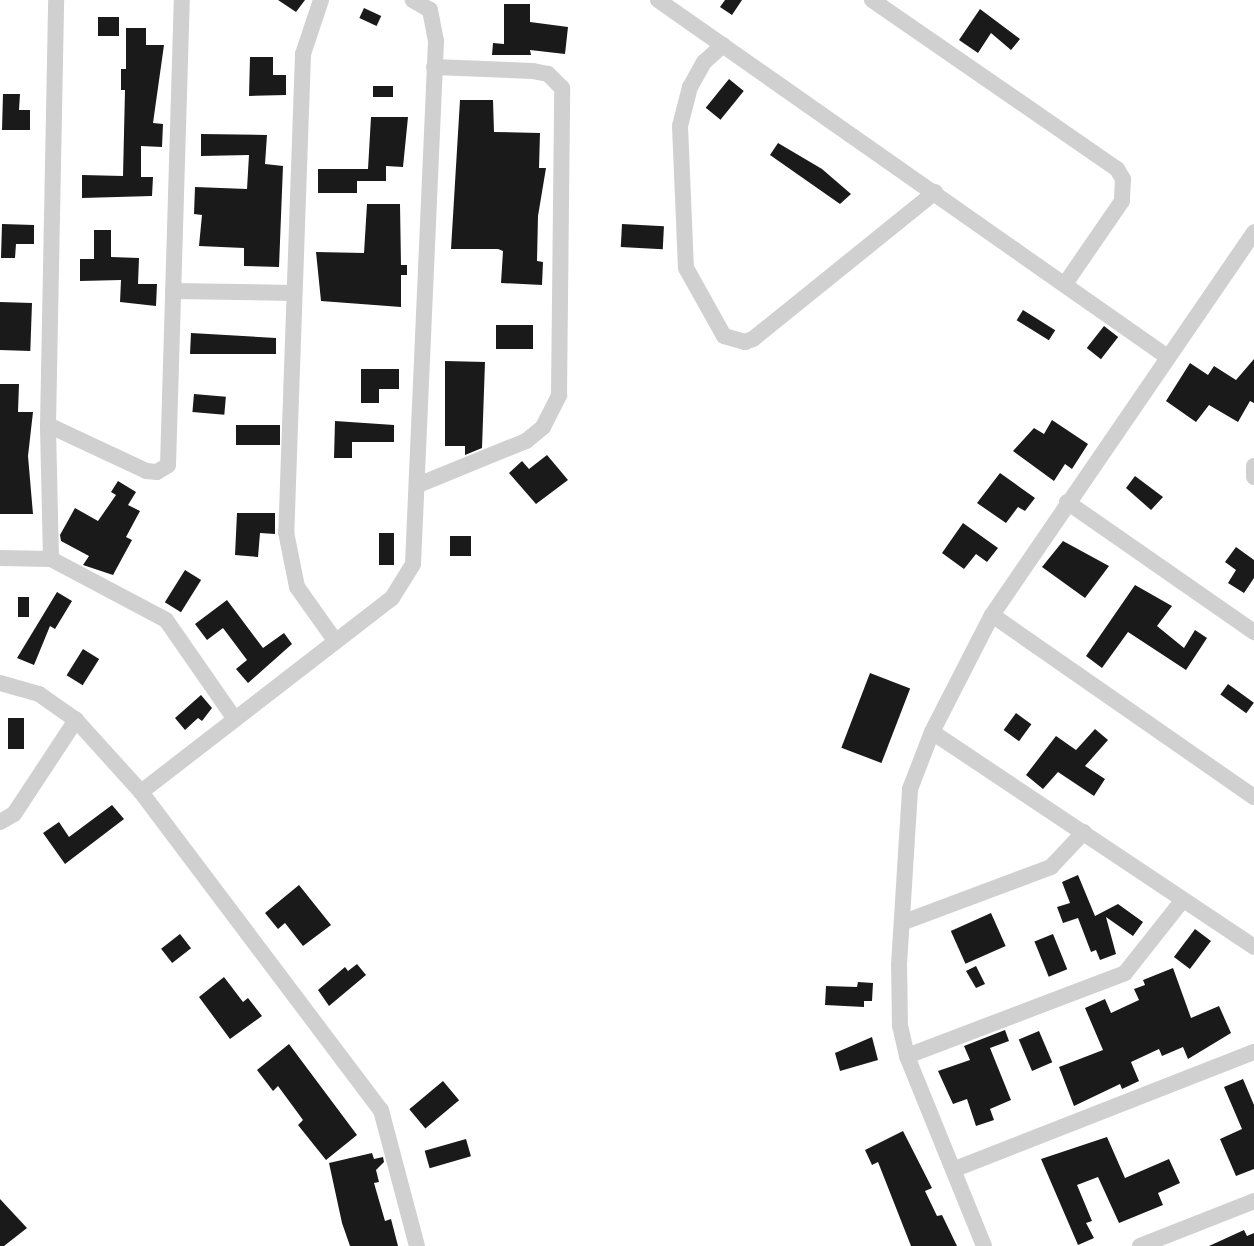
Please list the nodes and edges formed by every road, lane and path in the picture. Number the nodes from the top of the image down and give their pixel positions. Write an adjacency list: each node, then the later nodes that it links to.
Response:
1 (56, 0): 15 (street)
2 (182, 0): 12 (street)
3 (321, 0): 13 (street)
4 (413, 0): 8 (street)
5 (658, 0): 7 (street)
6 (872, 0): 11 (street)
7 (723, 45): 9 (street); 9 (street)
8 (434, 67): 18 (street); 18 (street)
9 (935, 192): 11 (street)
10 (1254, 232): 14 (street)
11 (1065, 284): 14 (street)
12 (173, 291): 13 (street); 15 (street)
13 (294, 293): 24 (street)
14 (1166, 356): 19 (street)
15 (48, 425): 21 (street)
16 (1254, 466): 17 (street)
17 (1254, 477)
18 (418, 485): 24 (street)
19 (1068, 502): 22 (street); 23 (street)
20 (0, 558): 21 (street)
21 (51, 559): 26 (street)
22 (992, 615): 28 (street); 30 (street)
23 (1254, 632)
24 (334, 639): 26 (street)
25 (0, 683): 27 (street)
26 (234, 718): 29 (street)
27 (76, 720): 29 (street); 31 (street)
28 (932, 732): 32 (street); 34 (street)
29 (141, 792): 40 (street)
30 (1254, 796)
31 (0, 822)
32 (1084, 832): 33 (street); 34 (street)
33 (1182, 901): 35 (street); 37 (street)
34 (904, 922): 37 (street)
35 (1254, 947)
36 (1254, 1052): 38 (street)
37 (907, 1056): 38 (street)
38 (955, 1169): 41 (street)
39 (1254, 1201): 42 (street)
40 (416, 1246)
41 (984, 1246)
42 (1140, 1246)

